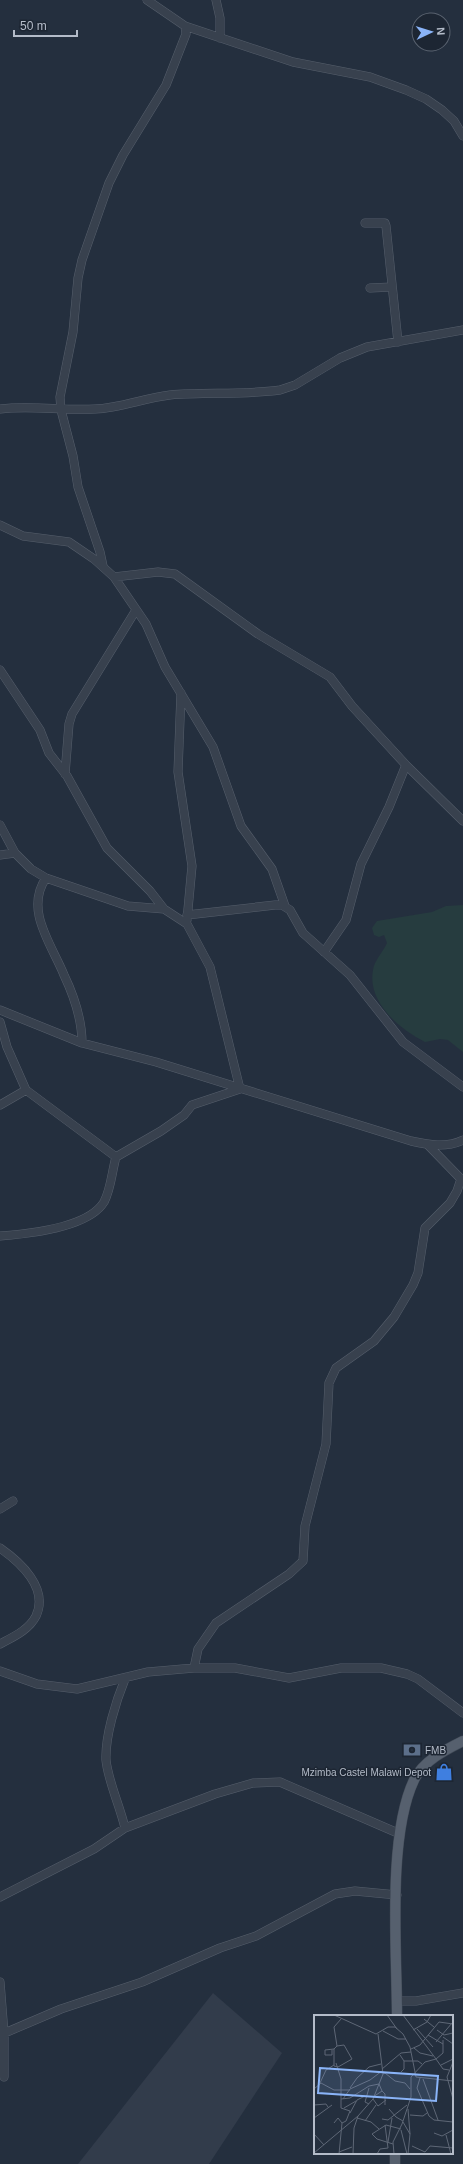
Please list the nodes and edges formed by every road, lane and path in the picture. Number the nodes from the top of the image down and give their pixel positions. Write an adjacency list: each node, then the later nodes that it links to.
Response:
1 (147, 0): 3 (street)
2 (216, 0): 4 (street)
3 (185, 26): 4 (street); 12 (street)
4 (220, 38): 5 (street)
5 (463, 136)
6 (365, 223): 7 (street)
7 (392, 287): 8 (street); 10 (street)
8 (370, 288)
9 (463, 330): 10 (street)
10 (398, 342): 12 (street)
11 (0, 409): 12 (street)
12 (61, 410): 14 (street)
13 (0, 525): 14 (street)
14 (103, 566): 15 (street)
15 (114, 577): 16 (street); 19 (street)
16 (136, 610): 18 (street); 20 (street)
17 (0, 670): 20 (street)
18 (181, 692): 26 (street); 28 (street)
19 (406, 765): 21 (street); 30 (street)
20 (65, 774): 27 (street)
21 (463, 821)
22 (0, 826): 23 (street)
23 (15, 853): 24 (street); 25 (street)
24 (0, 855)
25 (46, 878): 27 (street); 33 (street)
26 (285, 906): 28 (street); 30 (street)
27 (164, 909): 29 (street)
28 (187, 915): 29 (street)
29 (187, 924): 35 (street)
30 (324, 952): 34 (street)
31 (0, 1010): 33 (street)
32 (0, 1022): 36 (street)
33 (82, 1043): 35 (street)
34 (463, 1087)
35 (240, 1089): 39 (street); 40 (street)
36 (26, 1090): 37 (street); 40 (street)
37 (0, 1105)
38 (463, 1140): 39 (street)
39 (428, 1145): 46 (street)
40 (116, 1157): 41 (street)
41 (0, 1236)
42 (13, 1501): 43 (street)
43 (0, 1510)
44 (0, 1548): 45 (street)
45 (0, 1644)
46 (194, 1668): 48 (street); 49 (street)
47 (0, 1671): 48 (street)
48 (125, 1678): 51 (street)
49 (463, 1713)
50 (463, 1741): 52 (main road)
51 (125, 1828): 52 (street); 54 (street)
52 (400, 1834): 53 (main road)
53 (397, 1895): 57 (main road); 59 (street)
54 (0, 1897)
55 (0, 1982): 59 (street)
56 (463, 1992): 57 (street)
57 (397, 2000): 58 (main road)
58 (397, 2015)
59 (2, 2034): 60 (street)
60 (4, 2078)

